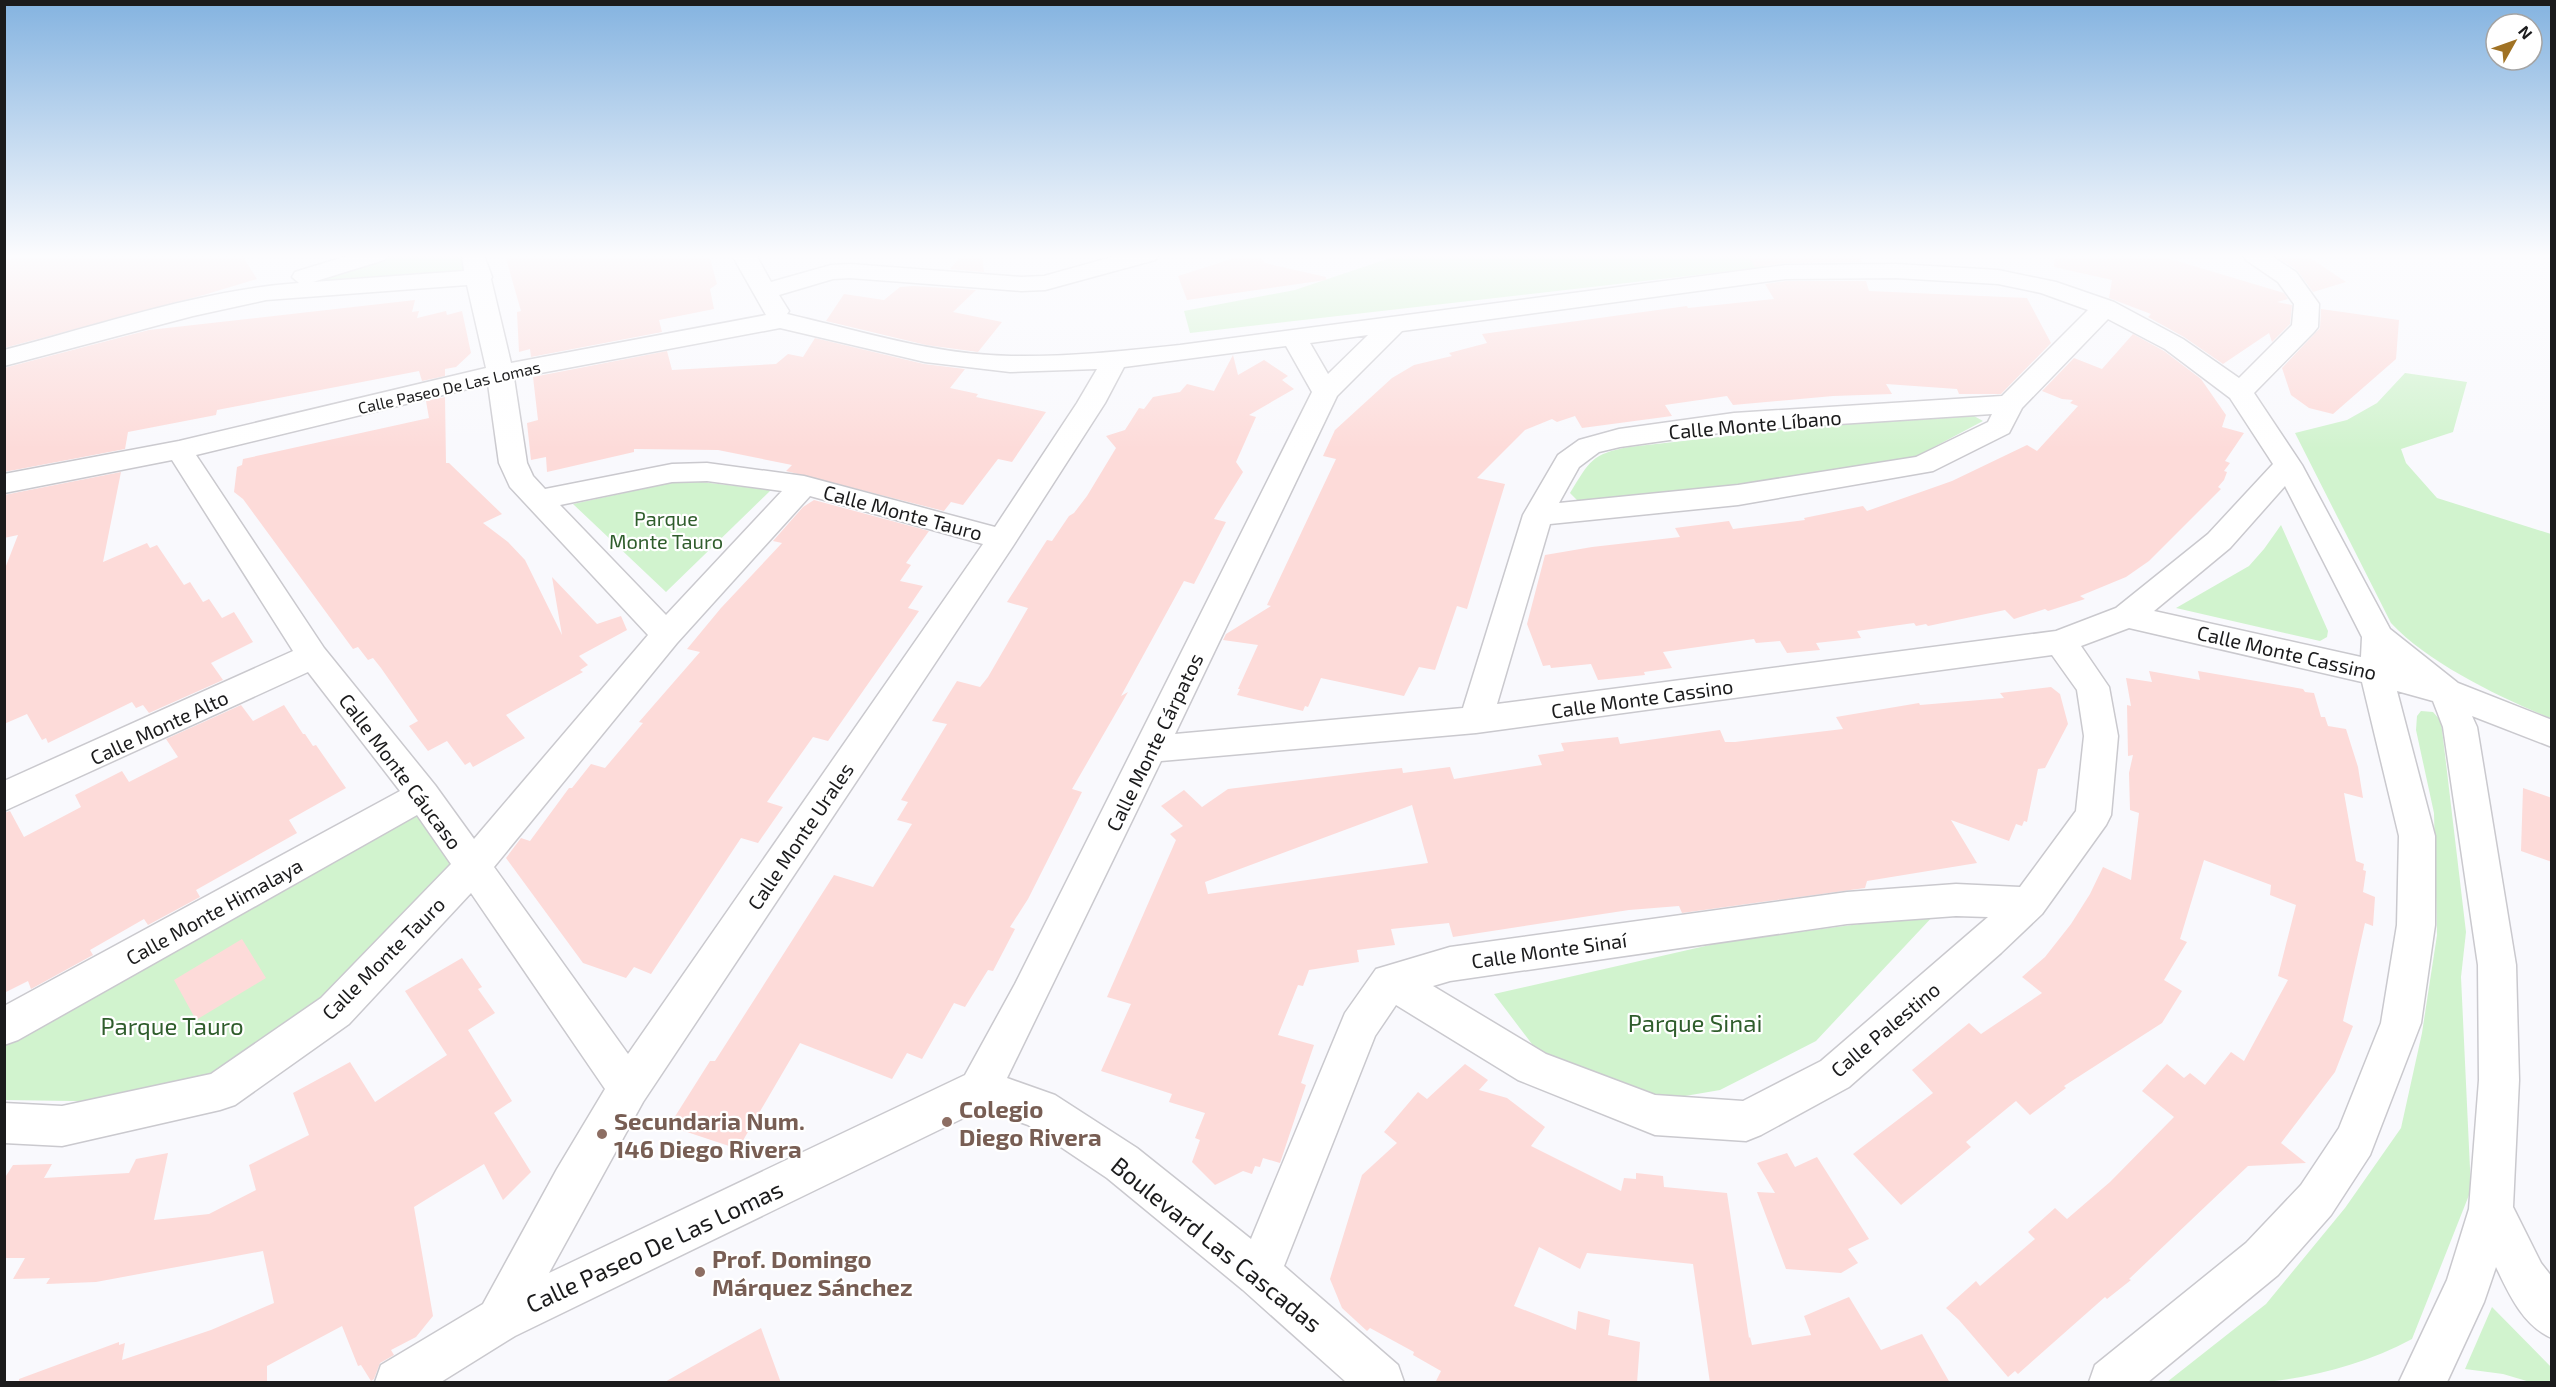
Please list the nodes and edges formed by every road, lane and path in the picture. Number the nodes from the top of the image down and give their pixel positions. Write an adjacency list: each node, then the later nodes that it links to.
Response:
1 (149, 320): 10 (street)
2 (488, 320): 12 (street)
3 (780, 320): 11 (street, Calle Paseo De Las Lomas); 12 (street, Calle Paseo De Las Lomas)
4 (1422, 320): 8 (street, Calle Paseo De Las Lomas)
5 (2093, 320): 15 (street)
6 (2129, 320): 14 (street, Calle Paseo De Las Lomas)
7 (2306, 320): 14 (street)
8 (1395, 324): 9 (street, Calle Paseo De Las Lomas); 13 (street, Calle Monte Cárpatos)
9 (1294, 337): 11 (street, Calle Paseo De Las Lomas); 13 (street)
10 (4, 358)
11 (1115, 360): 22 (street, Calle Monte Urales)
12 (500, 373): 16 (street, Calle Paseo De Las Lomas); 20 (street)
13 (1325, 392): 31 (street, Calle Monte Cárpatos)
14 (2240, 392): 17 (street)
15 (2010, 404): 21 (street); 21 (street, Calle Monte Líbano)
16 (179, 450): 18 (street, Calle Paseo De Las Lomas); 27 (street, Calle Monte Cáucaso)
17 (2288, 465): 23 (street, Calle Monte Cassino); 26 (street)
18 (4, 484)
19 (804, 485): 20 (street, Calle Monte Tauro); 22 (street, Calle Monte Tauro); 24 (street, Calle Monte Tauro)
20 (537, 500): 24 (street)
21 (1538, 515): 29 (street, Calle Monte Líbano)
22 (1002, 539): 38 (street, Calle Monte Urales)
23 (2127, 616): 25 (street, Calle Monte Cassino); 26 (street, Calle Monte Cassino)
24 (666, 635): 34 (street, Calle Monte Tauro)
25 (2060, 642): 29 (street, Calle Monte Cassino); 35 (street, Calle Palestino)
26 (2377, 655): 28 (street); 47 (street)
27 (313, 656): 32 (street, Calle Monte Cáucaso); 33 (street, Calle Monte Alto)
28 (2446, 692): 30 (street); 41 (street)
29 (1476, 720): 31 (street, Calle Monte Cassino)
30 (2552, 734)
31 (1151, 749): 39 (street, Calle Monte Cárpatos)
32 (423, 795): 34 (street, Calle Monte Cáucaso); 37 (street, Calle Monte Himalaya)
33 (4, 797)
34 (473, 866): 38 (street, Calle Monte Cáucaso); 40 (street, Calle Monte Tauro)
35 (2029, 903): 36 (street, Calle Monte Sinaí); 36 (street, Calle Palestino)
36 (1390, 981): 42 (street)
37 (4, 1028)
38 (628, 1088): 44 (street, Calle Monte Urales)
39 (980, 1089): 42 (street, Boulevard Las Cascadas); 44 (street, Calle Paseo De Las Lomas)
40 (4, 1123)
41 (2491, 1209): 43 (street); 48 (street)
42 (1259, 1274): 46 (street, Boulevard Las Cascadas)
43 (2552, 1315)
44 (499, 1320): 45 (street, Calle Paseo De Las Lomas)
45 (398, 1383)
46 (1381, 1383)
47 (2112, 1383)
48 (2423, 1383)

